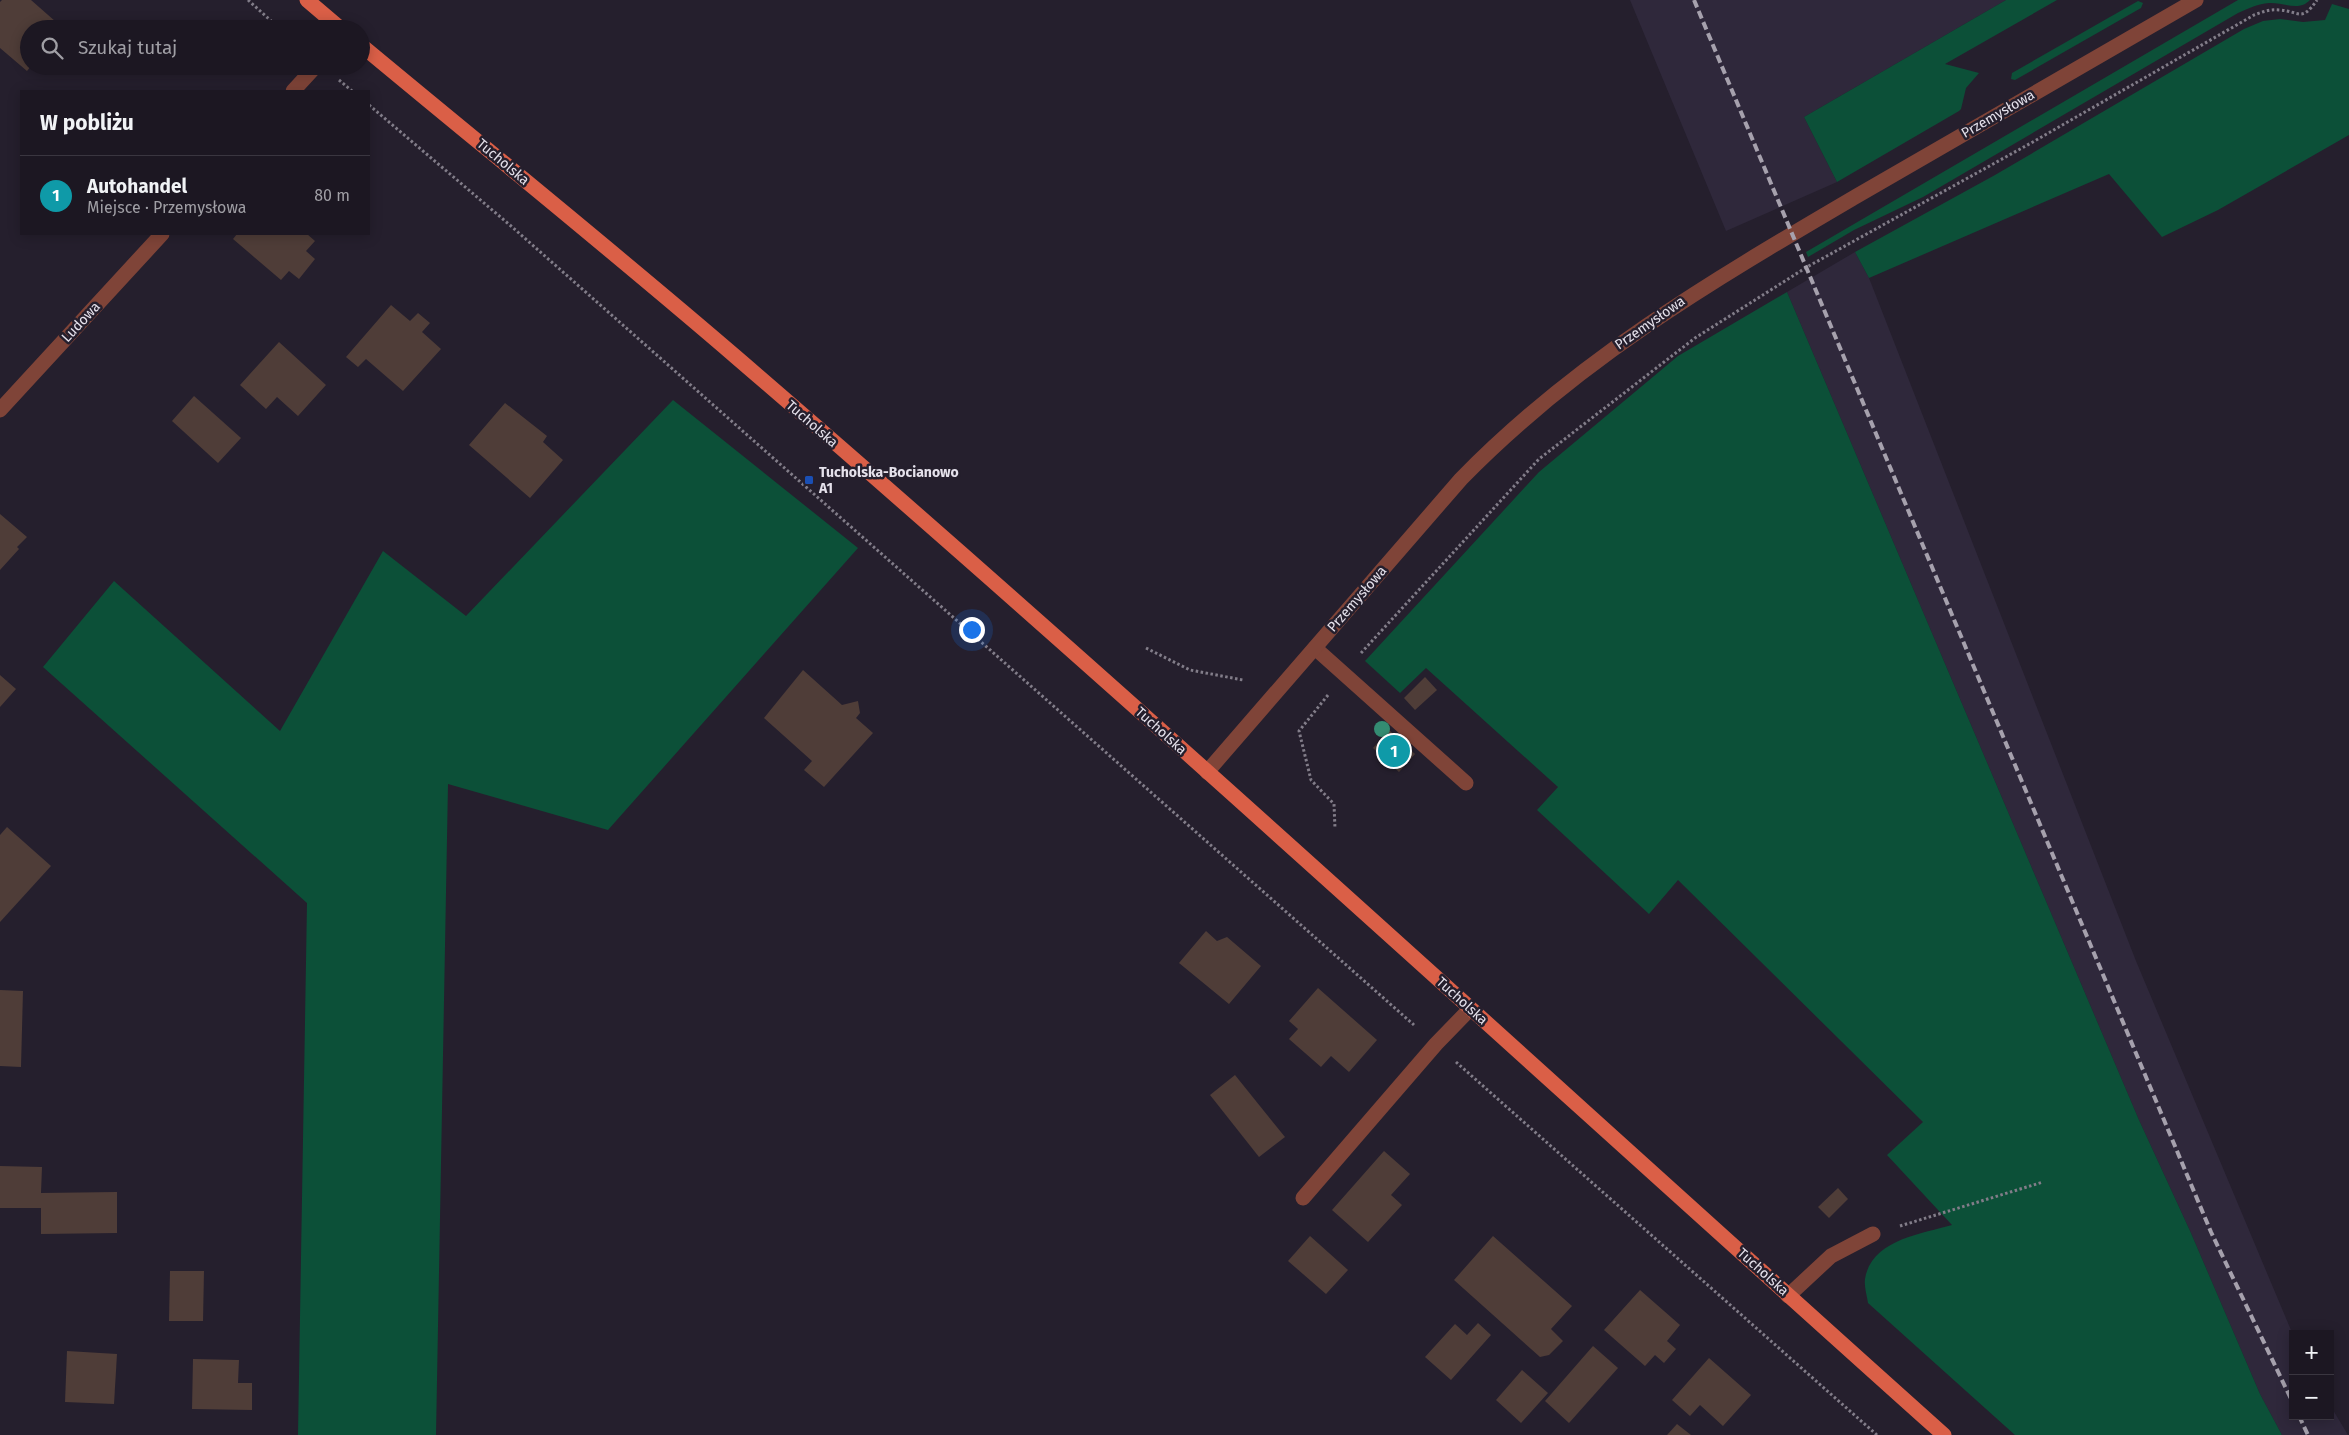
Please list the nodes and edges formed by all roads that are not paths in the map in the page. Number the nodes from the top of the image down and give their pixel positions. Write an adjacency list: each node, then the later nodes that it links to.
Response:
1 (307, 0): 3 (main road)
2 (2196, 0): 9 (street, Przemysłowa)
3 (330, 20)
4 (370, 52): 10 (main road, Tucholska)
5 (308, 75): 6 (street)
6 (294, 90)
7 (161, 235): 8 (street, Ludowa)
8 (0, 410)
9 (1315, 648): 10 (street, Przemysłowa); 11 (street)
10 (1207, 772): 12 (main road, Tucholska)
11 (1466, 783)
12 (1470, 1008): 13 (street); 15 (main road, Tucholska)
13 (1303, 1198)
14 (1873, 1234): 15 (street)
15 (1788, 1296): 16 (main road, Tucholska)
16 (1944, 1435)

